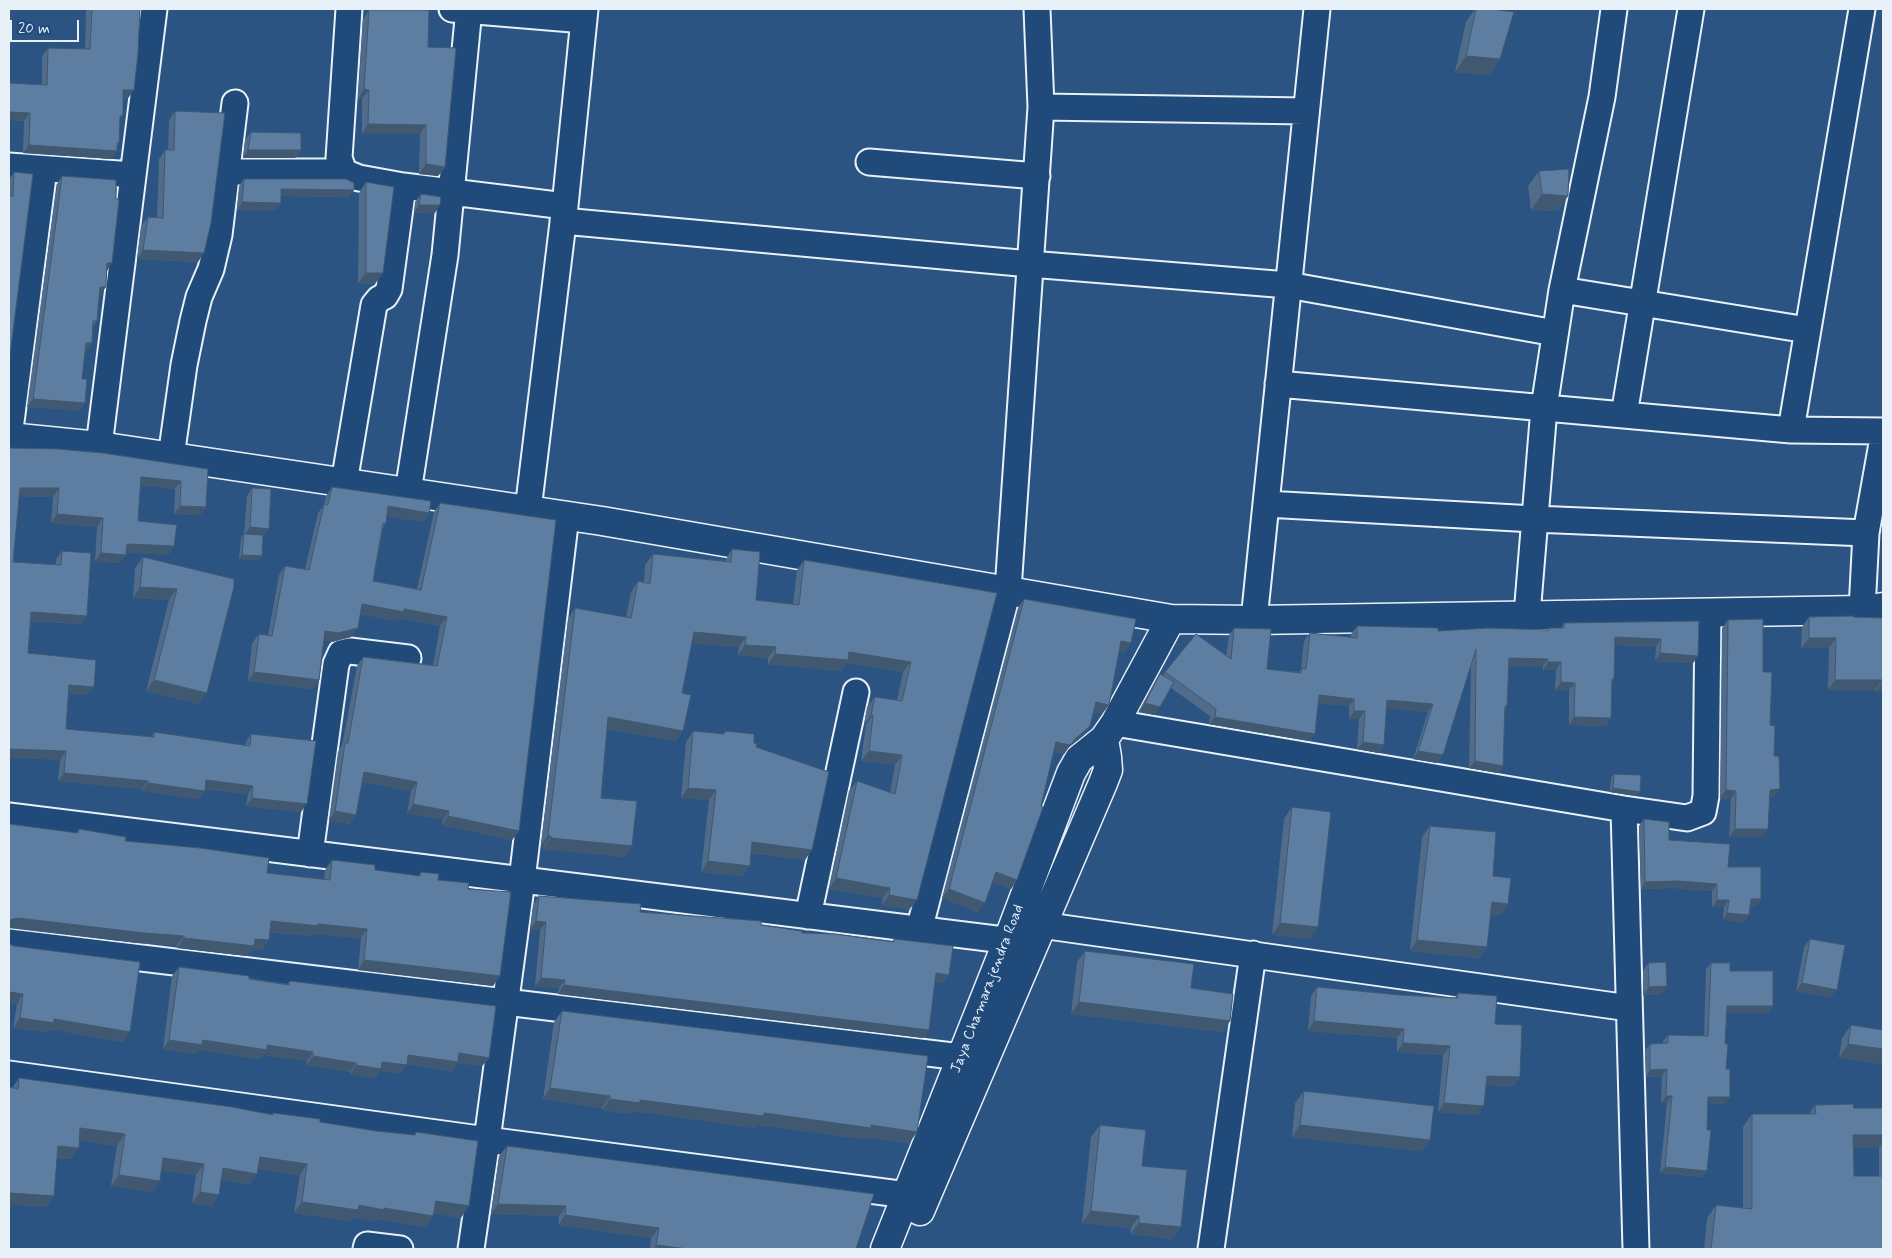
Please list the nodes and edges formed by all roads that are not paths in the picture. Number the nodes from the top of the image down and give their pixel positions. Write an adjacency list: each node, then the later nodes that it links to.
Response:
1 (154, 9): 18 (street)
2 (349, 9): 17 (street)
3 (464, 9): 9 (street); 21 (street)
4 (1037, 9): 11 (street)
5 (1317, 9): 12 (street)
6 (1614, 9): 25 (street)
7 (1691, 9): 26 (street)
8 (1862, 9): 27 (street)
9 (584, 14): 22 (street)
10 (235, 103): 16 (street)
11 (1041, 107): 12 (street); 19 (street)
12 (1306, 111): 24 (street)
13 (869, 162): 19 (street)
14 (9, 166): 15 (street)
15 (44, 169): 18 (street); 34 (street)
16 (226, 172): 17 (street); 37 (street)
17 (344, 172): 20 (street)
18 (133, 175): 36 (street)
19 (1037, 176): 23 (street)
20 (403, 186): 21 (street); 38 (street)
21 (452, 191): 22 (street); 39 (street)
22 (564, 214): 23 (street); 41 (street)
23 (1030, 264): 24 (street); 45 (street)
24 (1288, 285): 28 (street); 29 (street)
25 (1562, 290): 26 (street); 28 (street)
26 (1642, 304): 27 (street); 31 (street)
27 (1807, 330): 32 (street)
28 (1555, 333): 30 (street)
29 (1278, 384): 30 (street); 40 (street)
30 (1544, 408): 31 (street); 43 (street)
31 (1624, 415): 32 (street)
32 (1791, 430): 33 (street)
33 (1883, 431)
34 (9, 437): 36 (main road)
35 (1883, 438): 44 (street)
36 (99, 446): 37 (main road)
37 (171, 457): 38 (main road)
38 (344, 483): 39 (main road)
39 (408, 492): 41 (main road)
40 (1266, 504): 43 (street); 50 (street)
41 (528, 510): 42 (main road)
42 (566, 516): 45 (main road); 57 (street)
43 (1534, 519): 44 (street); 48 (street)
44 (1866, 533): 46 (street)
45 (1008, 590): 49 (main road); 59 (street)
46 (1872, 608): 47 (main road)
47 (1708, 612): 48 (main road); 54 (street)
48 (1527, 615): 50 (main road)
49 (1171, 619): 50 (main road); 53 (main road, Jaya Chamarajendra Road)
50 (1254, 620)
51 (408, 658): 56 (street)
52 (856, 692): 58 (street)
53 (1109, 731): 54 (street); 60 (main road, Jaya Chamarajendra Road); 60 (main road, Jaya Chamarajendra Road)
54 (1624, 809): 64 (street)
55 (9, 816): 56 (street)
56 (310, 854): 57 (street)
57 (522, 880): 58 (street); 63 (street)
58 (808, 916): 59 (street)
59 (919, 930): 60 (street)
60 (1027, 936): 62 (street); 65 (main road, Jaya Chamarajendra Road); 68 (main road, Jaya Chamarajendra Road)
61 (9, 942): 63 (street)
62 (1253, 954): 64 (street); 74 (street)
63 (506, 1003): 65 (street); 67 (street)
64 (1630, 1008): 75 (street)
65 (962, 1057): 68 (main road, Jaya Chamarajendra Road)
66 (9, 1074): 67 (street)
67 (488, 1140): 68 (street); 71 (street)
68 (916, 1198): 72 (main road, Jaya Chamarajendra Road); 73 (main road, Jaya Chamarajendra Road)
69 (366, 1249): 70 (street)
70 (400, 1249)
71 (471, 1249)
72 (885, 1249)
73 (902, 1249)
74 (1211, 1249)
75 (1636, 1249)

